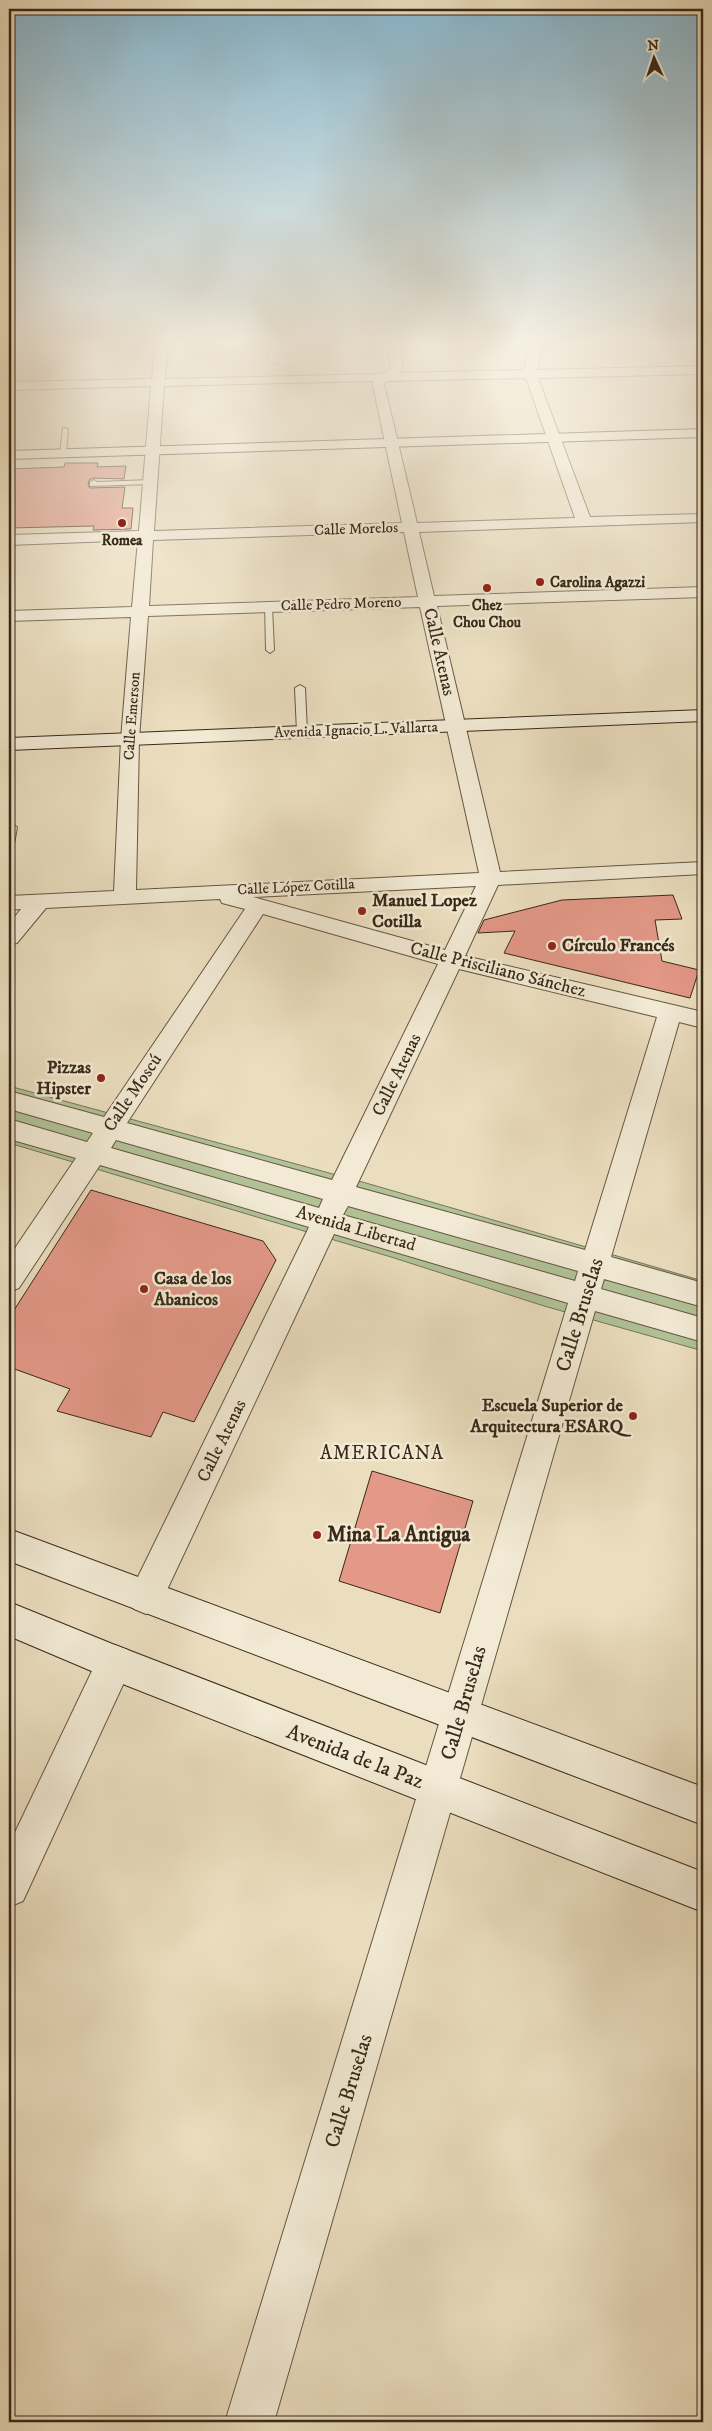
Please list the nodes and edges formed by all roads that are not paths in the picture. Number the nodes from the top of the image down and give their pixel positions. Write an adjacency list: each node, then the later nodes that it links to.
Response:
1 (153, 458): 5 (street, Calle Emerson)
2 (395, 458): 8 (street, Calle Atenas)
3 (562, 458): 7 (street)
4 (94, 482): 5 (lane)
5 (151, 482): 9 (street, Calle Emerson)
6 (703, 518): 7 (street, Calle Morelos)
7 (584, 522): 8 (street, Calle Morelos)
8 (411, 527): 9 (street, Calle Morelos); 12 (street, Calle Atenas)
9 (146, 536): 10 (street, Calle Morelos); 14 (street, Calle Emerson)
10 (9, 540)
11 (703, 592): 12 (street, Calle Pedro Moreno)
12 (428, 601): 13 (street, Calle Pedro Moreno); 19 (street, Calle Atenas)
13 (268, 607): 14 (street, Calle Pedro Moreno); 16 (lane)
14 (140, 611): 15 (street, Calle Pedro Moreno); 21 (street, Calle Emerson)
15 (9, 616)
16 (270, 650)
17 (300, 688): 20 (lane)
18 (703, 715): 19 (street, Avenida Ignacio L. Vallarta)
19 (456, 725): 20 (street, Avenida Ignacio L. Vallarta); 26 (street, Calle Atenas)
20 (302, 732): 21 (street, Avenida Ignacio L. Vallarta)
21 (130, 739): 22 (street, Avenida Ignacio L. Vallarta); 28 (street, Calle Emerson)
22 (9, 744)
23 (12, 827): 24 (lane)
24 (9, 844)
25 (703, 868): 26 (street, Calle López Cotilla)
26 (491, 878): 27 (street, Calle López Cotilla); 33 (street, Calle Atenas)
27 (208, 892): 28 (street, Calle López Cotilla); 31 (street, Calle Prisciliano Sánchez)
28 (125, 896): 29 (street, Calle López Cotilla)
29 (40, 901): 30 (street, Calle López Cotilla); 32 (street)
30 (9, 903)
31 (258, 906): 33 (street, Calle Prisciliano Sánchez); 36 (street, Calle Moscú)
32 (9, 938)
33 (452, 960): 34 (street, Calle Prisciliano Sánchez); 39 (street, Calle Atenas)
34 (687, 1016): 42 (street, Calle Bruselas)
35 (9, 1100): 36 (street, Avenida Libertad)
36 (110, 1127): 38 (street, Calle Moscú); 39 (street, Avenida Libertad)
37 (9, 1129): 38 (street, Avenida Libertad)
38 (93, 1153): 40 (street, Avenida Libertad); 41 (street, Calle Moscú)
39 (340, 1192): 40 (street, Calle Atenas); 42 (street, Avenida Libertad)
40 (327, 1221): 42 (street, Avenida Libertad); 46 (street, Calle Atenas)
41 (9, 1280)
42 (590, 1280): 43 (street, Avenida Libertad); 44 (street, Avenida Libertad); 49 (street, Calle Bruselas)
43 (703, 1295)
44 (703, 1330)
45 (9, 1545): 46 (street)
46 (146, 1597): 49 (street)
47 (9, 1619): 48 (street, Avenida de la Paz)
48 (115, 1663): 50 (street, Avenida de la Paz); 52 (street)
49 (460, 1714): 50 (street, Calle Bruselas); 51 (street)
50 (439, 1789): 53 (street, Avenida de la Paz); 54 (street, Calle Bruselas)
51 (703, 1806)
52 (9, 1887)
53 (703, 1892)
54 (250, 2422)

